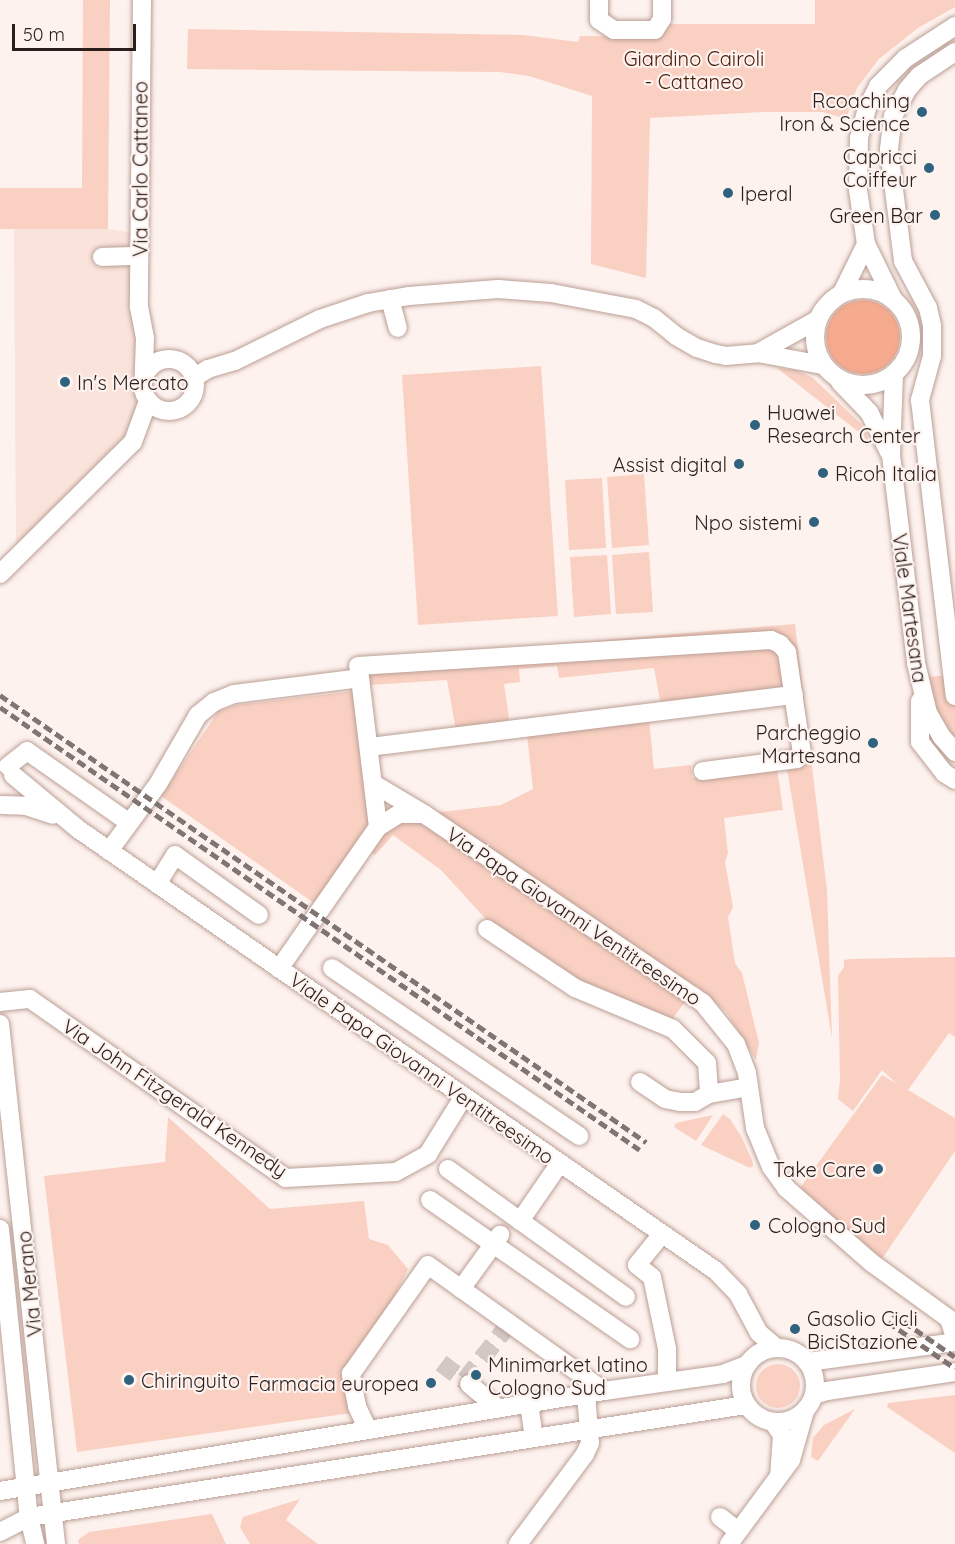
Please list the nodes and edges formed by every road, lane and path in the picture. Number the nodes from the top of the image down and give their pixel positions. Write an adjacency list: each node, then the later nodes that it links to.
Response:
1 (142, 0): 7 (street, Via Carlo Cattaneo)
2 (599, 0): 3 (street)
3 (662, 0)
4 (955, 26): 6 (street, Viale Martesana)
5 (955, 52): 29 (street, Viale Martesana)
6 (866, 244): 9 (street); 11 (street, Viale Martesana)
7 (140, 256): 8 (street); 14 (street, Via Carlo Cattaneo)
8 (102, 257)
9 (842, 293): 11 (street); 12 (street)
10 (390, 299): 13 (street); 15 (street); 20 (street)
11 (893, 299): 18 (street, Viale Martesana)
12 (817, 320): 15 (street); 17 (street, Viale Martesana)
13 (398, 328)
14 (145, 338): 16 (street); 19 (street, Via Carlo Cattaneo)
15 (758, 353): 17 (street)
16 (175, 359): 19 (street); 20 (street)
17 (828, 371): 18 (street); 24 (street, Viale Martesana)
18 (894, 374): 24 (street, Viale Martesana)
19 (144, 376): 21 (street)
20 (195, 377): 22 (street)
21 (148, 401): 22 (street); 23 (street)
22 (166, 411): 23 (street)
23 (133, 442): 25 (street)
24 (891, 455): 27 (street, Viale Martesana)
25 (0, 574)
26 (359, 672): 28 (street); 30 (street); 38 (street)
27 (920, 687): 31 (street, Viale Martesana); 34 (street)
28 (794, 695): 30 (street); 33 (street)
29 (955, 696)
30 (369, 747): 35 (street)
31 (955, 752)
32 (4, 764): 36 (street); 38 (street); 40 (street, Viale Papa Giovanni Ventitreesimo)
33 (703, 771)
34 (955, 780)
35 (374, 784): 37 (street, Via Papa Giovanni Ventitreesimo); 39 (street)
36 (1, 807): 40 (street, Viale Papa Giovanni Ventitreesimo)
37 (424, 814): 39 (street); 52 (street, Via Papa Giovanni Ventitreesimo)
38 (128, 822): 41 (street)
39 (378, 827): 46 (street)
40 (78, 829): 41 (street, Viale Papa Giovanni Ventitreesimo)
41 (109, 851): 42 (street, Viale Papa Giovanni Ventitreesimo)
42 (157, 884): 43 (street); 46 (street, Viale Papa Giovanni Ventitreesimo)
43 (259, 915)
44 (487, 929): 54 (street, Via Papa Giovanni Ventitreesimo)
45 (332, 968): 50 (street)
46 (279, 969): 53 (street, Viale Papa Giovanni Ventitreesimo)
47 (0, 1002): 53 (street, Via John Fitzgerald Kennedy)
48 (0, 1024): 86 (street, Via Merano)
49 (727, 1060): 52 (street, Via Papa Giovanni Ventitreesimo)
50 (472, 1061): 53 (street, Via John Fitzgerald Kennedy); 55 (street)
51 (640, 1082): 54 (street)
52 (748, 1087): 54 (street); 67 (street, Via Papa Giovanni Ventitreesimo)
53 (458, 1092): 56 (street, Viale Papa Giovanni Ventitreesimo)
54 (709, 1094)
55 (579, 1136)
56 (560, 1163): 59 (street); 61 (street, Viale Papa Giovanni Ventitreesimo)
57 (448, 1169): 59 (street)
58 (430, 1200): 62 (street)
59 (520, 1221): 64 (street)
60 (0, 1229): 87 (street, Via Merano)
61 (662, 1234): 65 (street, Viale Papa Giovanni Ventitreesimo); 72 (street)
62 (496, 1239): 63 (street); 66 (street)
63 (461, 1289): 74 (street); 82 (street)
64 (626, 1298)
65 (751, 1320): 68 (street, Viale Papa Giovanni Ventitreesimo); 69 (street, Viale Papa Giovanni Ventitreesimo)
66 (630, 1340)
67 (955, 1340): 70 (street, Via Papa Giovanni Ventitreesimo)
68 (777, 1348): 69 (street); 70 (street, Viale Papa Giovanni Ventitreesimo)
69 (750, 1361): 72 (street); 78 (street, Viale Papa Giovanni Ventitreesimo)
70 (808, 1362): 76 (street)
71 (955, 1372): 76 (street)
72 (667, 1381): 74 (street)
73 (469, 1384): 79 (street)
74 (604, 1391): 75 (street)
75 (586, 1394): 77 (street); 81 (street)
76 (809, 1403): 80 (street); 85 (street)
77 (529, 1404): 79 (street); 83 (street)
78 (746, 1405): 80 (street); 81 (street)
79 (498, 1408): 82 (street)
80 (773, 1422): 85 (street)
81 (591, 1429): 83 (street); 97 (street)
82 (368, 1430): 84 (street)
83 (534, 1438): 89 (street)
84 (136, 1469): 86 (street); 89 (street)
85 (779, 1474): 94 (street)
86 (50, 1483): 87 (street); 90 (street, Via Merano)
87 (26, 1487): 88 (street); 91 (street, Via Merano)
88 (0, 1491)
89 (140, 1500): 90 (street)
90 (54, 1513): 91 (street); 96 (street, Via Merano)
91 (29, 1517): 93 (street); 95 (street, Via Merano)
92 (720, 1517): 94 (street)
93 (0, 1532)
94 (733, 1538)
95 (35, 1544)
96 (56, 1544)
97 (518, 1544)

